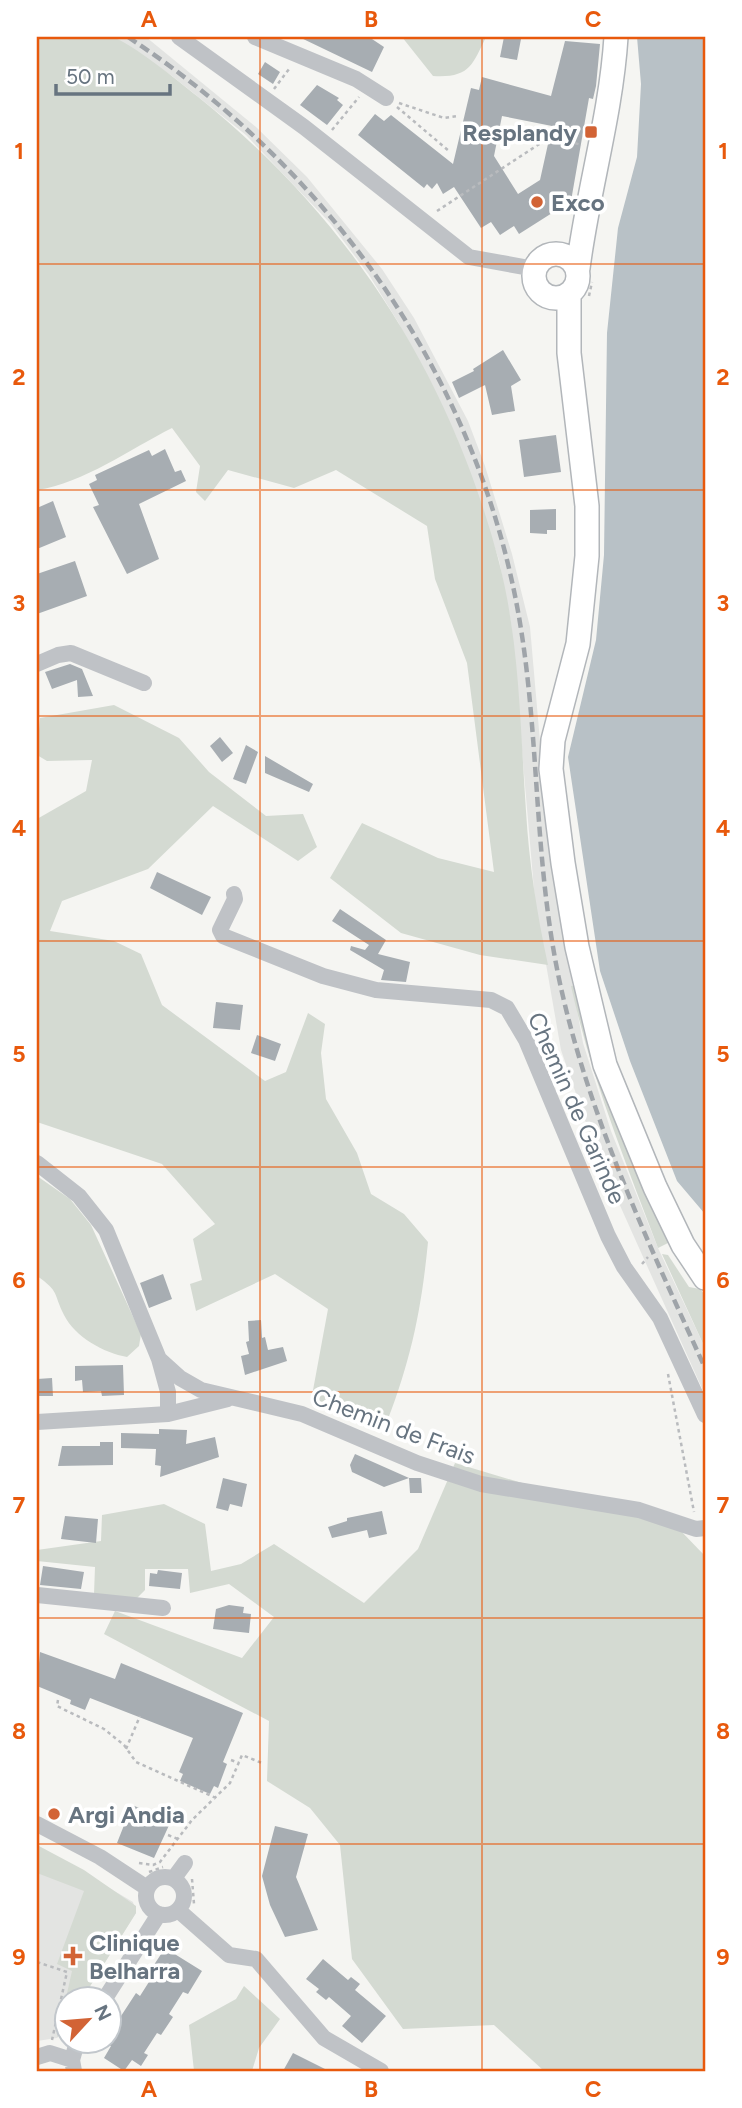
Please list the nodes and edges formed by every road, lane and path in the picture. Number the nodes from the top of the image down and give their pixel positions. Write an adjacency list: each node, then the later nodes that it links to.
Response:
1 (179, 37): 7 (street)
2 (255, 37): 4 (street)
3 (616, 37): 13 (main road)
4 (300, 56): 5 (street); 7 (path)
5 (368, 86): 6 (street); 9 (path)
6 (386, 98): 8 (path); 11 (path)
7 (265, 100): 16 (street)
8 (458, 116)
9 (334, 128)
10 (583, 145): 12 (path)
11 (449, 151)
12 (438, 209)
13 (584, 215): 14 (main road); 15 (main road)
14 (554, 253): 15 (main road); 16 (main road)
15 (578, 268): 17 (main road)
16 (535, 269): 17 (main road)
17 (559, 296): 22 (main road)
18 (37, 664): 19 (street)
19 (144, 683)
20 (234, 894): 27 (street, Chemin de Garinde)
21 (37, 1163): 23 (street, Chemin de Frais)
22 (705, 1278)
23 (159, 1359): 25 (street, Chemin de Frais); 26 (street, Chemin de Frais)
24 (667, 1370): 29 (path)
25 (230, 1398): 26 (street); 29 (street, Chemin de Frais)
26 (168, 1414): 28 (street)
27 (705, 1415)
28 (37, 1422)
29 (700, 1529)
30 (37, 1595): 31 (street)
31 (163, 1608)
32 (58, 1700): 34 (path)
33 (140, 1716): 34 (path)
34 (126, 1749): 38 (path)
35 (231, 1760): 36 (path)
36 (239, 1763): 37 (path); 38 (path)
37 (262, 1763)
38 (216, 1798): 41 (path)
39 (37, 1824): 45 (street)
40 (168, 1835): 41 (path)
41 (178, 1839): 42 (path)
42 (139, 1863)
43 (184, 1863): 44 (street)
44 (174, 1878): 45 (street); 46 (street)
45 (147, 1888): 47 (street)
46 (178, 1910): 47 (street); 52 (street)
47 (159, 1914): 49 (street)
48 (37, 1962): 50 (path)
49 (113, 1986)
50 (43, 2055): 51 (street)
51 (73, 2066)
52 (381, 2071)

